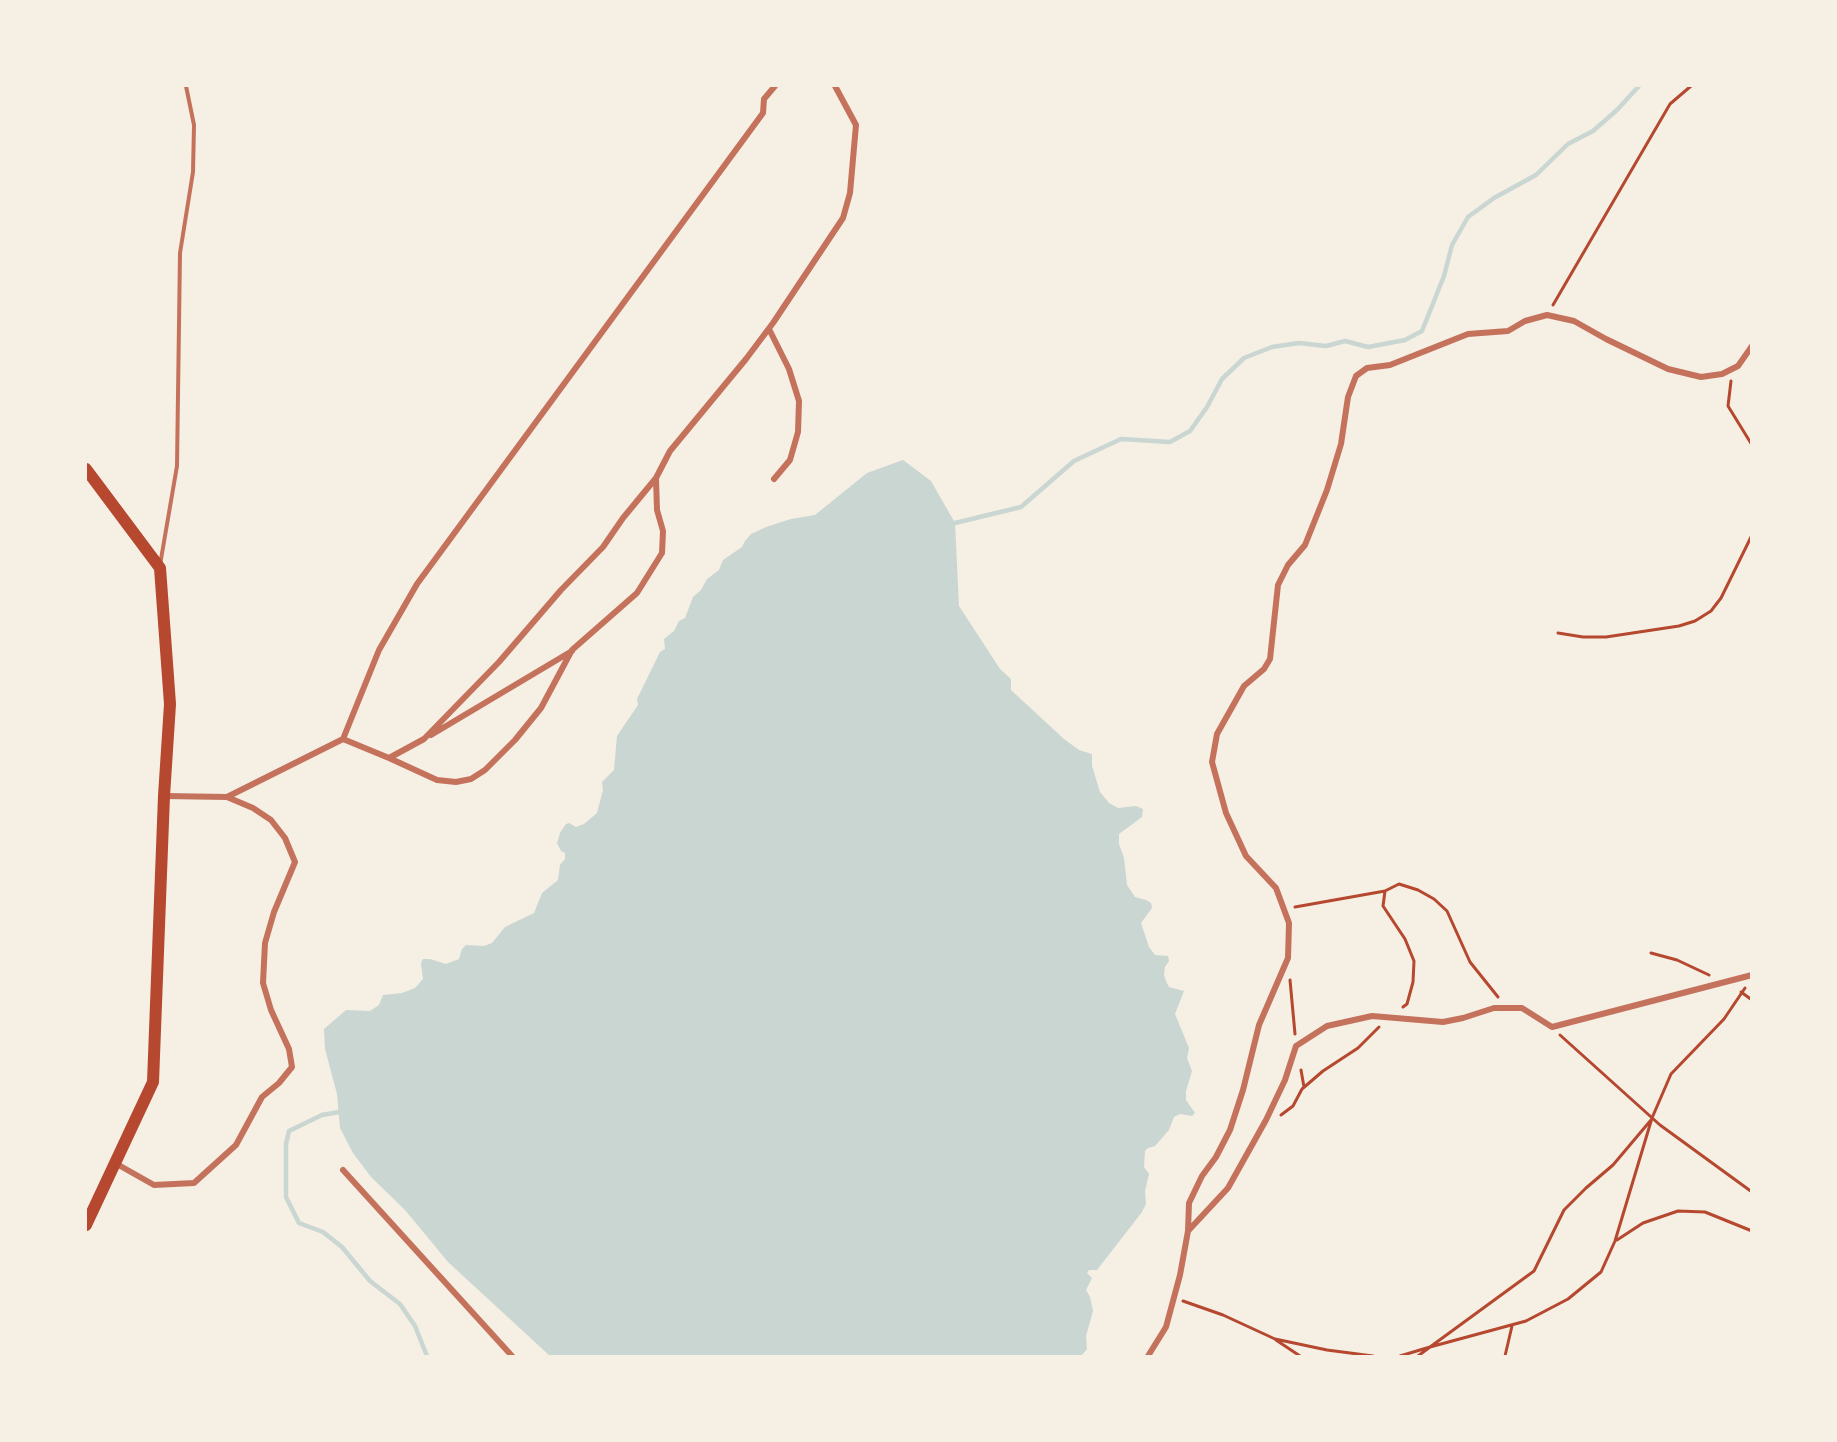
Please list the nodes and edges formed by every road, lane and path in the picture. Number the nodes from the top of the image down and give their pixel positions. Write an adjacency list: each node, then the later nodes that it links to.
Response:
1 (186, 86): 14 (lane)
2 (775, 86): 17 (street)
3 (835, 86): 6 (street)
4 (1691, 86): 5 (path)
5 (1547, 315): 8 (street); 23 (street)
6 (769, 329): 11 (street); 12 (street)
7 (1752, 346): 8 (street)
8 (1738, 366): 9 (path)
9 (1752, 445)
10 (86, 469): 14 (main road)
11 (656, 478): 16 (street); 18 (street)
12 (774, 479)
13 (1752, 535): 15 (path)
14 (159, 568): 20 (main road)
15 (1558, 633)
16 (572, 650): 18 (street); 19 (street)
17 (343, 739): 19 (street); 21 (street)
18 (424, 739): 19 (street)
19 (389, 758)
20 (164, 796): 21 (street); 38 (main road)
21 (227, 797): 38 (street)
22 (1385, 891): 23 (path); 31 (path); 32 (path)
23 (1283, 909): 25 (street)
24 (1651, 953): 27 (path)
25 (1288, 958): 34 (path); 42 (street)
26 (1752, 975): 27 (street)
27 (1723, 981): 29 (path); 33 (street)
28 (1747, 986): 29 (path)
29 (1742, 992): 30 (path); 36 (path)
30 (1752, 1000)
31 (1522, 1008): 32 (street); 33 (street)
32 (1390, 1017): 34 (street); 35 (path)
33 (1552, 1027): 36 (path)
34 (1296, 1046): 35 (path); 37 (street)
35 (1304, 1087): 37 (path)
36 (1652, 1118): 40 (path); 44 (path); 48 (path)
37 (1260, 1130): 42 (street)
38 (115, 1163): 41 (main road)
39 (344, 1170): 49 (street)
40 (1752, 1192)
41 (86, 1225)
42 (1188, 1231): 45 (street)
43 (1752, 1231): 44 (path)
44 (1615, 1241): 46 (path)
45 (1174, 1298): 47 (path); 50 (street)
46 (1512, 1326): 48 (path); 55 (path)
47 (1275, 1339): 51 (path); 52 (path)
48 (1430, 1347): 53 (path); 54 (path)
49 (512, 1356)
50 (1148, 1356)
51 (1300, 1356)
52 (1373, 1356)
53 (1400, 1356)
54 (1418, 1356)
55 (1505, 1356)

